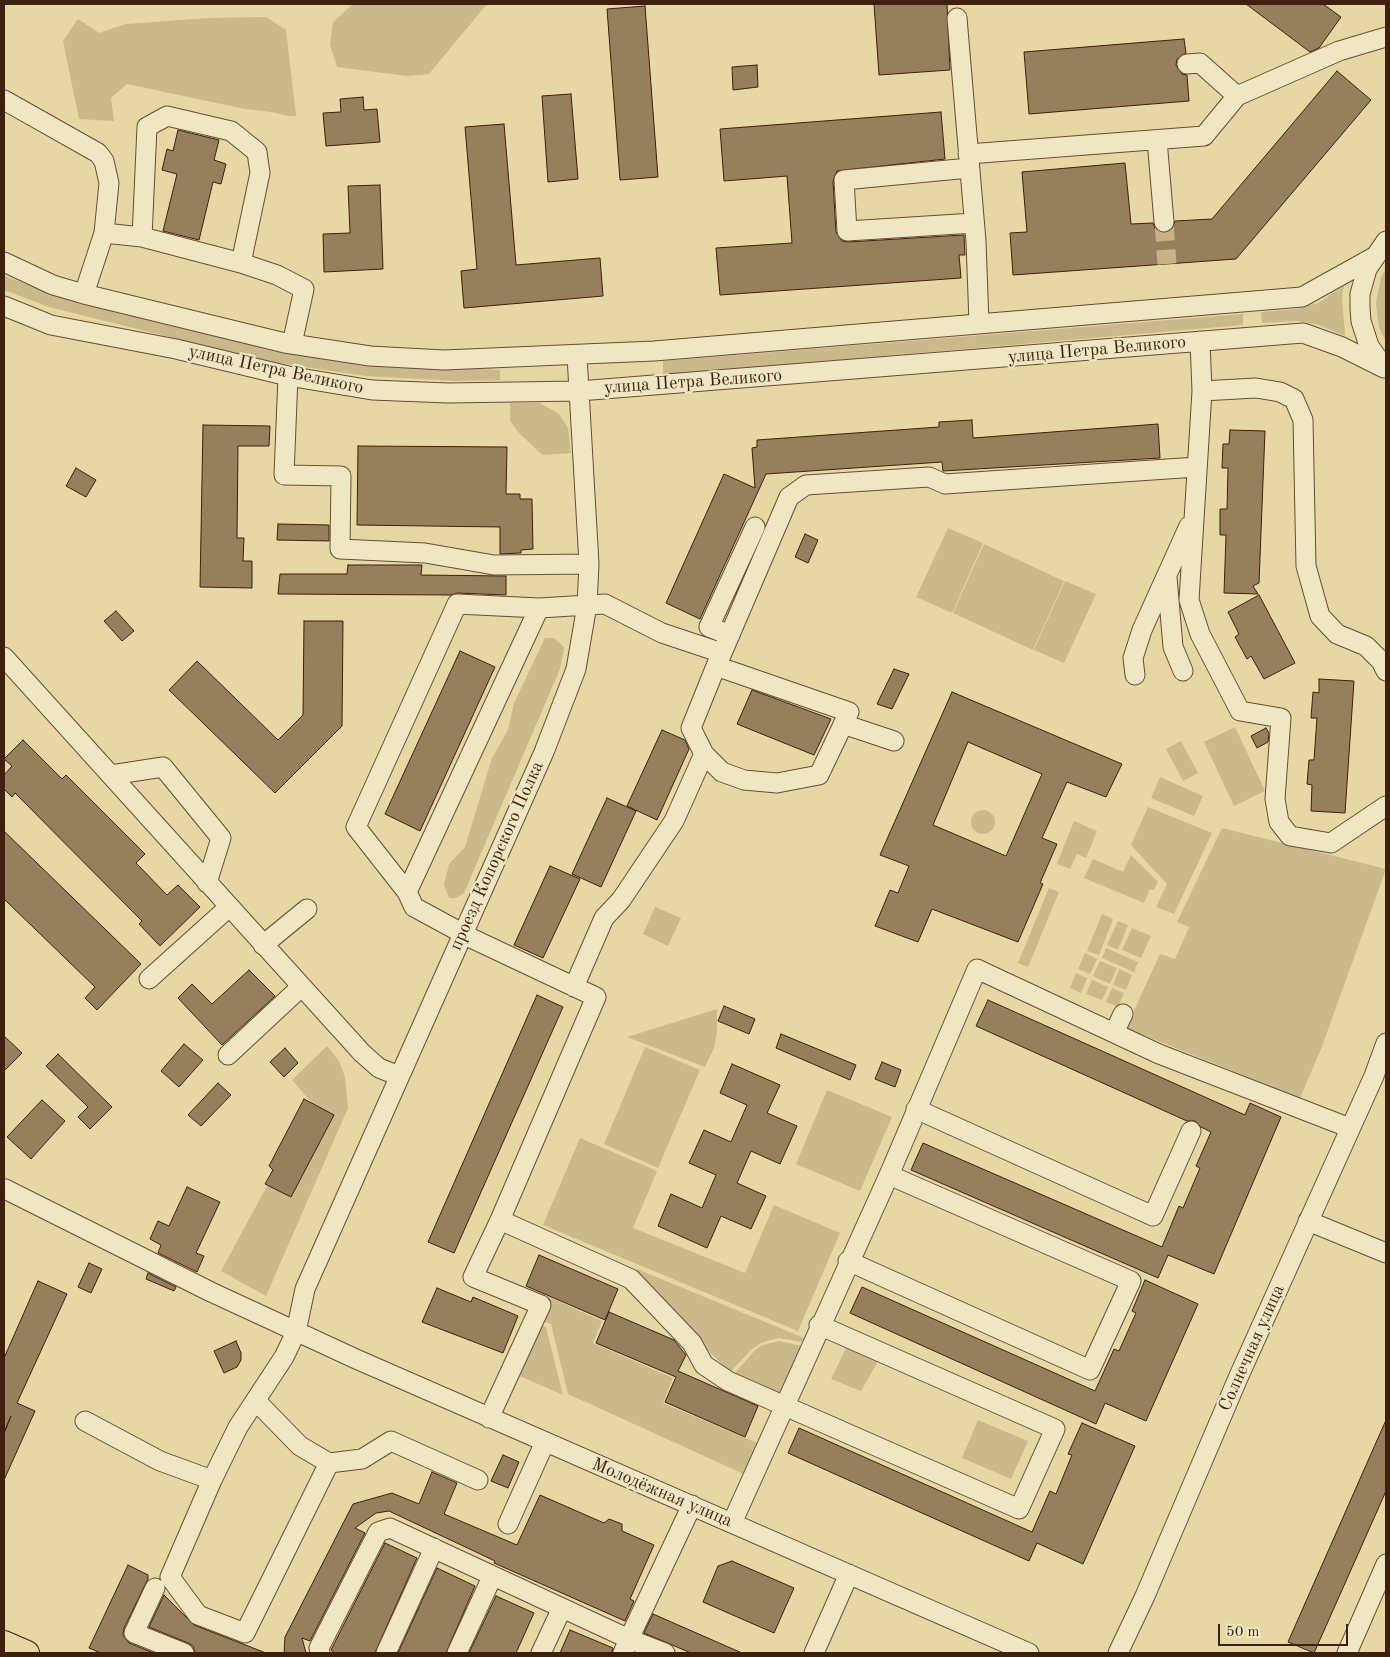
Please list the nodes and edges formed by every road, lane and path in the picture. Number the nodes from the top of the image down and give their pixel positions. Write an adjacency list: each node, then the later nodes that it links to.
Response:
1 (957, 18): 7 (street)
2 (1386, 37): 4 (street)
3 (1186, 64): 4 (street)
4 (1237, 96): 6 (street)
5 (4, 100): 10 (street)
6 (1157, 140): 7 (street); 8 (street)
7 (968, 161): 9 (street); 9 (street)
8 (1164, 222)
9 (974, 223): 18 (street)
10 (104, 233): 11 (street); 16 (street)
11 (142, 237): 15 (street); 15 (street)
12 (1386, 241): 13 (street)
13 (1374, 257): 18 (street, улица Петра Великого); 22 (street)
14 (4, 262): 16 (street, улица Петра Великого)
15 (241, 263): 20 (street)
16 (84, 294): 20 (street, улица Петра Великого)
17 (4, 306): 23 (street, улица Петра Великого)
18 (979, 324): 21 (street, улица Петра Великого)
19 (1200, 341): 22 (street, улица Петра Великого); 24 (street, улица Петра Великого); 25 (street)
20 (292, 344): 21 (street, улица Петра Великого)
21 (577, 356): 24 (street, проезд Копорского Полка)
22 (1385, 369)
23 (288, 376): 24 (street, улица Петра Великого); 29 (street)
24 (579, 391): 29 (street, проезд Копорского Полка)
25 (1202, 391): 26 (street); 37 (street)
26 (1197, 467): 27 (street); 33 (street)
27 (1194, 514): 30 (street); 43 (street)
28 (755, 527): 33 (street)
29 (589, 564): 31 (street, проезд Копорского Полка)
30 (1167, 576): 36 (street); 38 (street)
31 (587, 604): 32 (street); 35 (street); 48 (street, проезд Копорского Полка)
32 (539, 608): 45 (street); 45 (street)
33 (730, 635): 35 (street)
34 (4, 656): 42 (street)
35 (719, 659): 39 (street); 41 (street)
36 (1183, 671)
37 (1386, 671)
38 (1135, 675)
39 (843, 724): 40 (street); 41 (street)
40 (894, 741)
41 (704, 754): 52 (street)
42 (111, 775): 44 (street); 44 (street)
43 (1386, 806)
44 (207, 883): 46 (street)
45 (407, 892): 48 (street)
46 (228, 908): 49 (street); 50 (street)
47 (308, 909): 49 (street)
48 (462, 933): 52 (street); 57 (street, проезд Копорского Полка)
49 (263, 945): 51 (street)
50 (149, 980)
51 (301, 987): 56 (street); 57 (street)
52 (574, 987): 63 (street)
53 (1123, 1014): 54 (street)
54 (1114, 1033): 58 (street); 59 (street)
55 (1386, 1043): 59 (street, Солнечная улица)
56 (228, 1055)
57 (399, 1076): 68 (street, проезд Копорского Полка)
58 (916, 1110): 60 (street); 61 (street)
59 (1350, 1128): 64 (street, Солнечная улица)
60 (1191, 1131)
61 (889, 1174): 66 (street); 66 (street)
62 (4, 1188): 68 (street, Молодёжная улица)
63 (500, 1220): 70 (street); 71 (street)
64 (1308, 1221): 65 (street); 98 (street, Солнечная улица)
65 (1386, 1253)
66 (848, 1261): 67 (street)
67 (819, 1325): 70 (street); 70 (street)
68 (296, 1332): 69 (street, проезд Копорского Полка); 71 (street, Молодёжная улица)
69 (256, 1401): 74 (street); 75 (street, проезд Копорского Полка)
70 (784, 1404): 78 (street)
71 (489, 1418): 73 (street, Молодёжная улица)
72 (85, 1421): 75 (street)
73 (545, 1442): 77 (street, Молодёжная улица); 79 (street)
74 (329, 1464): 75 (street, проезд Копорского Полка); 76 (street)
75 (212, 1480)
76 (478, 1480)
77 (692, 1506): 78 (street, Молодёжная улица); 87 (street)
78 (732, 1523): 82 (street, Молодёжная улица)
79 (508, 1524)
80 (434, 1548): 83 (street); 91 (street); 92 (street)
81 (1386, 1564): 88 (street)
82 (849, 1574): 96 (street); 97 (street, Молодёжная улица)
83 (492, 1577): 85 (street); 93 (street)
84 (155, 1588): 90 (street)
85 (562, 1608): 87 (street); 94 (street)
86 (4, 1643): 89 (main road)
87 (626, 1646): 95 (street)
88 (1355, 1651)
89 (27, 1653)
90 (184, 1653)
91 (320, 1653)
92 (386, 1653)
93 (457, 1653)
94 (541, 1653)
95 (665, 1653)
96 (814, 1653)
97 (1029, 1653)
98 (1118, 1653)

